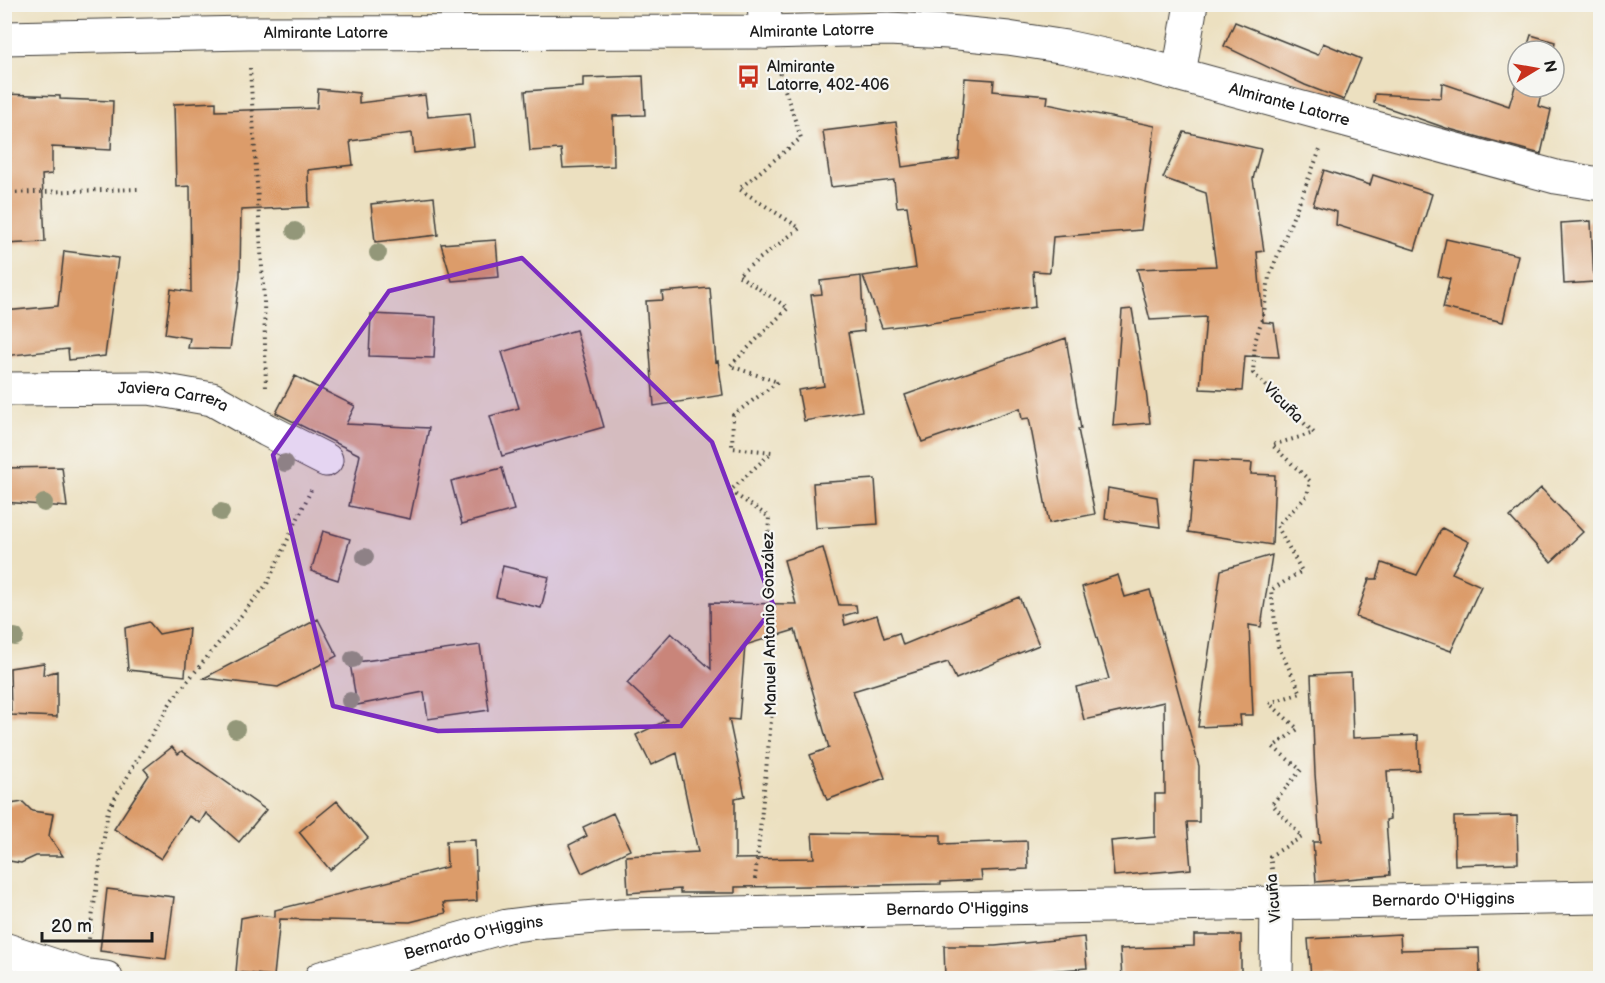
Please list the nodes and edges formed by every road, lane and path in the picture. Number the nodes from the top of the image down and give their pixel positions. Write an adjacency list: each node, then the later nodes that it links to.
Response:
1 (1191, 4): 5 (street)
2 (765, 19): 3 (street, Almirante Latorre); 5 (street, Almirante Latorre); 15 (path, Manuel Antonio González)
3 (248, 33): 4 (street, Almirante Latorre); 11 (path)
4 (4, 38)
5 (1179, 74): 6 (street, Almirante Latorre)
6 (1333, 116): 7 (street, Almirante Latorre); 14 (path, Vicuña)
7 (1600, 184)
8 (138, 189): 9 (path)
9 (4, 193)
10 (4, 389): 11 (street, Javiera Carrera)
11 (267, 430): 12 (street, Javiera Carrera)
12 (326, 460): 17 (path)
13 (1600, 897): 14 (street, Bernardo O'Higgins)
14 (1277, 902): 15 (street, Bernardo O'Higgins); 19 (street, Vicuña)
15 (752, 912): 18 (street, Bernardo O'Higgins)
16 (4, 949): 17 (street)
17 (95, 977)
18 (321, 978)
19 (1276, 978)

